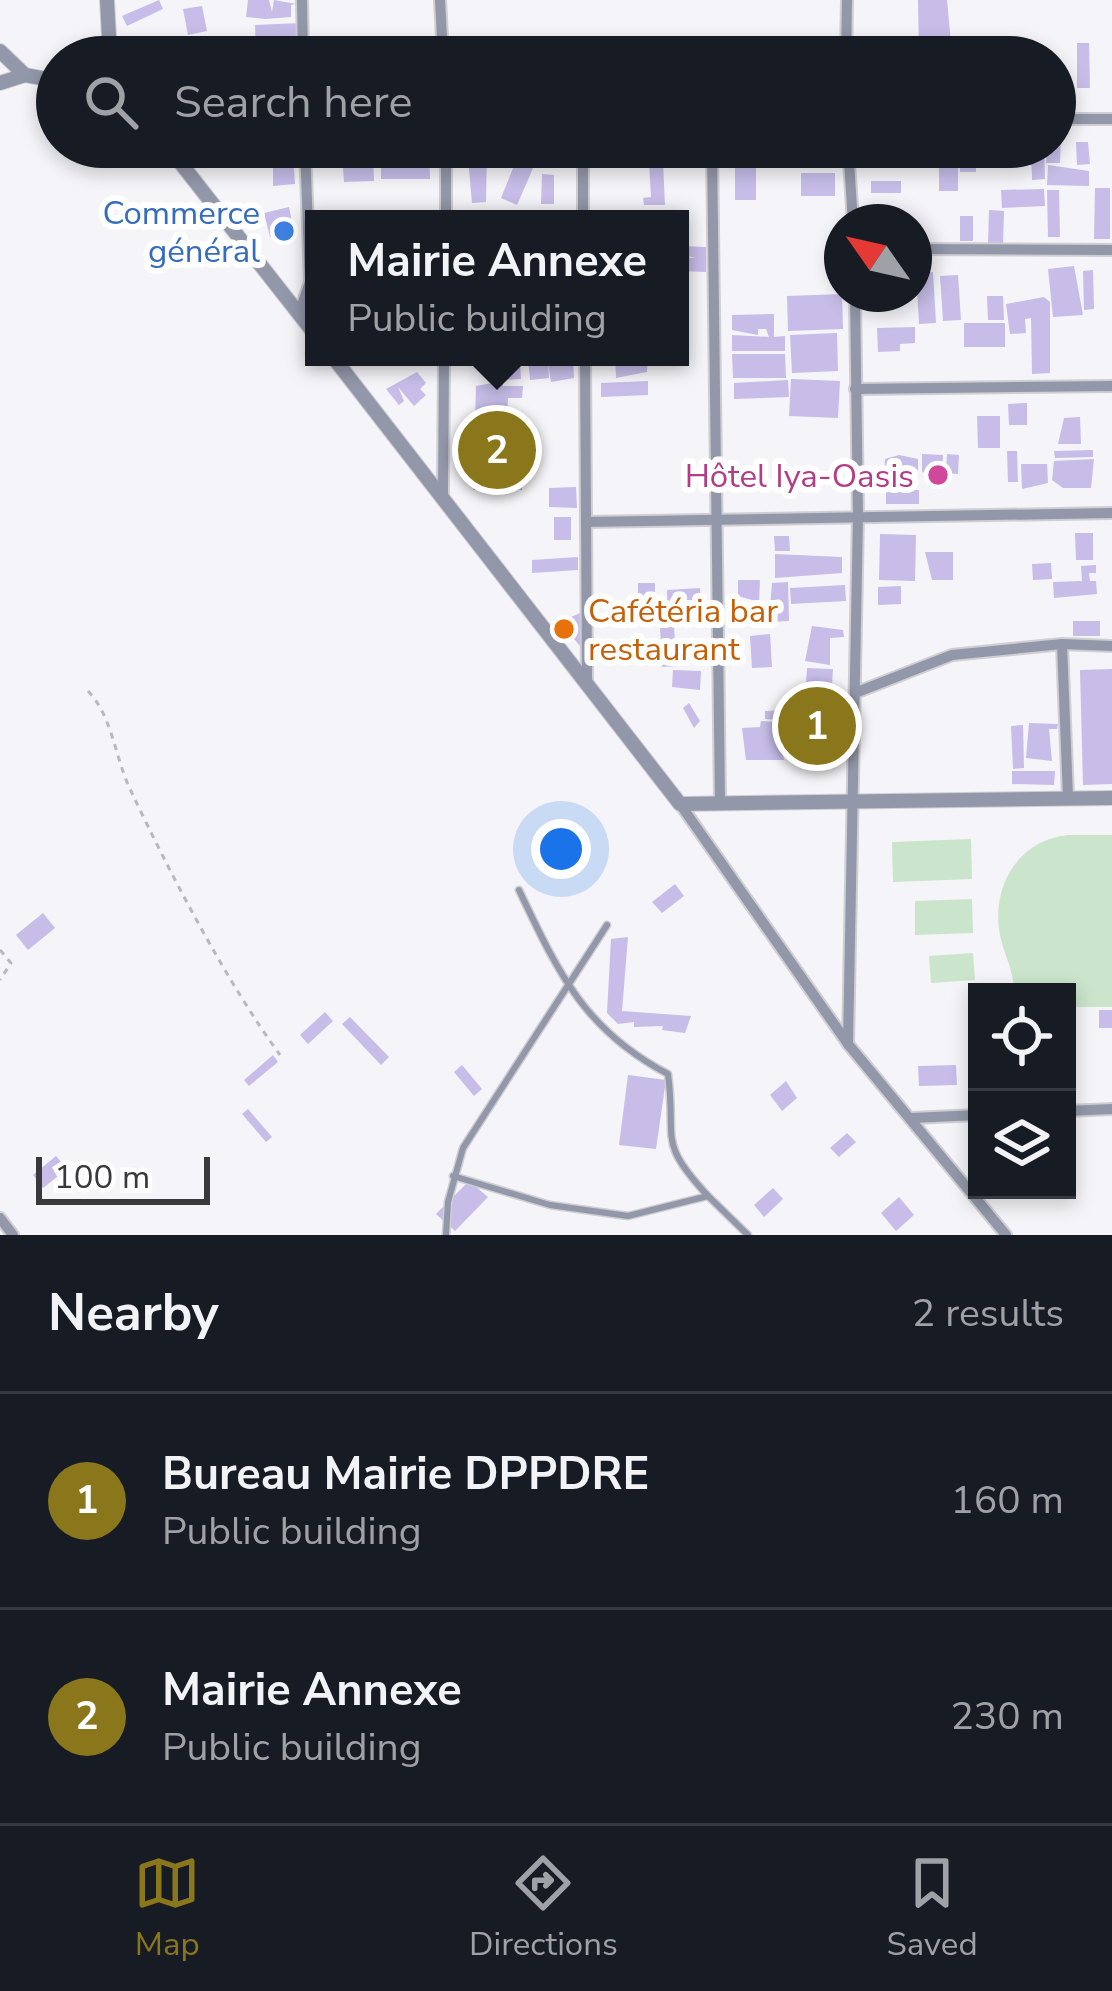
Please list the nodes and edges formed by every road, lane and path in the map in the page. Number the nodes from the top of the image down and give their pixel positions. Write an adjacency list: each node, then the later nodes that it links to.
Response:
1 (109, 0): 5 (street)
2 (302, 0): 6 (street)
3 (440, 0): 7 (street)
4 (847, 0): 8 (street)
5 (110, 36)
6 (303, 36)
7 (442, 36)
8 (846, 36)
9 (0, 50): 10 (street)
10 (25, 75): 11 (street); 12 (street)
11 (36, 77)
12 (0, 83)
13 (1112, 118): 14 (street)
14 (1076, 119)
15 (184, 168): 29 (street)
16 (306, 168): 22 (street)
17 (446, 168): 23 (street)
18 (583, 168): 24 (street)
19 (712, 168): 40 (street)
20 (849, 168): 21 (street)
21 (852, 204)
22 (307, 210)
23 (446, 210)
24 (584, 210)
25 (932, 249): 26 (street)
26 (1112, 250)
27 (305, 297): 29 (street)
28 (855, 312): 35 (street)
29 (299, 314): 30 (street)
30 (305, 322)
31 (340, 366): 36 (street)
32 (444, 366): 36 (street)
33 (585, 366): 39 (street)
34 (1112, 386): 35 (street)
35 (855, 389): 38 (street)
36 (443, 493): 43 (street)
37 (1112, 513): 38 (street)
38 (858, 516): 40 (street); 45 (street)
39 (586, 522): 40 (street); 43 (street)
40 (716, 522): 49 (street)
41 (1061, 644): 42 (street); 45 (street); 46 (street)
42 (1112, 646)
43 (587, 680): 50 (street)
44 (88, 691): 57 (path)
45 (855, 693): 48 (street)
46 (1069, 798): 47 (street); 48 (street)
47 (1112, 798)
48 (851, 800): 49 (street); 56 (street)
49 (720, 803): 50 (street)
50 (680, 804): 56 (street)
51 (519, 890): 55 (lane)
52 (607, 925): 55 (lane)
53 (0, 950): 54 (path)
54 (0, 980)
55 (565, 986): 62 (lane); 63 (lane)
56 (848, 1044): 61 (street)
57 (280, 1055)
58 (1112, 1109): 59 (street)
59 (1076, 1111)
60 (968, 1115): 61 (street)
61 (912, 1118): 68 (street)
62 (453, 1176): 63 (lane); 66 (lane)
63 (708, 1196): 67 (lane)
64 (0, 1218): 65 (street)
65 (14, 1235)
66 (446, 1235)
67 (748, 1235)
68 (1006, 1235)

